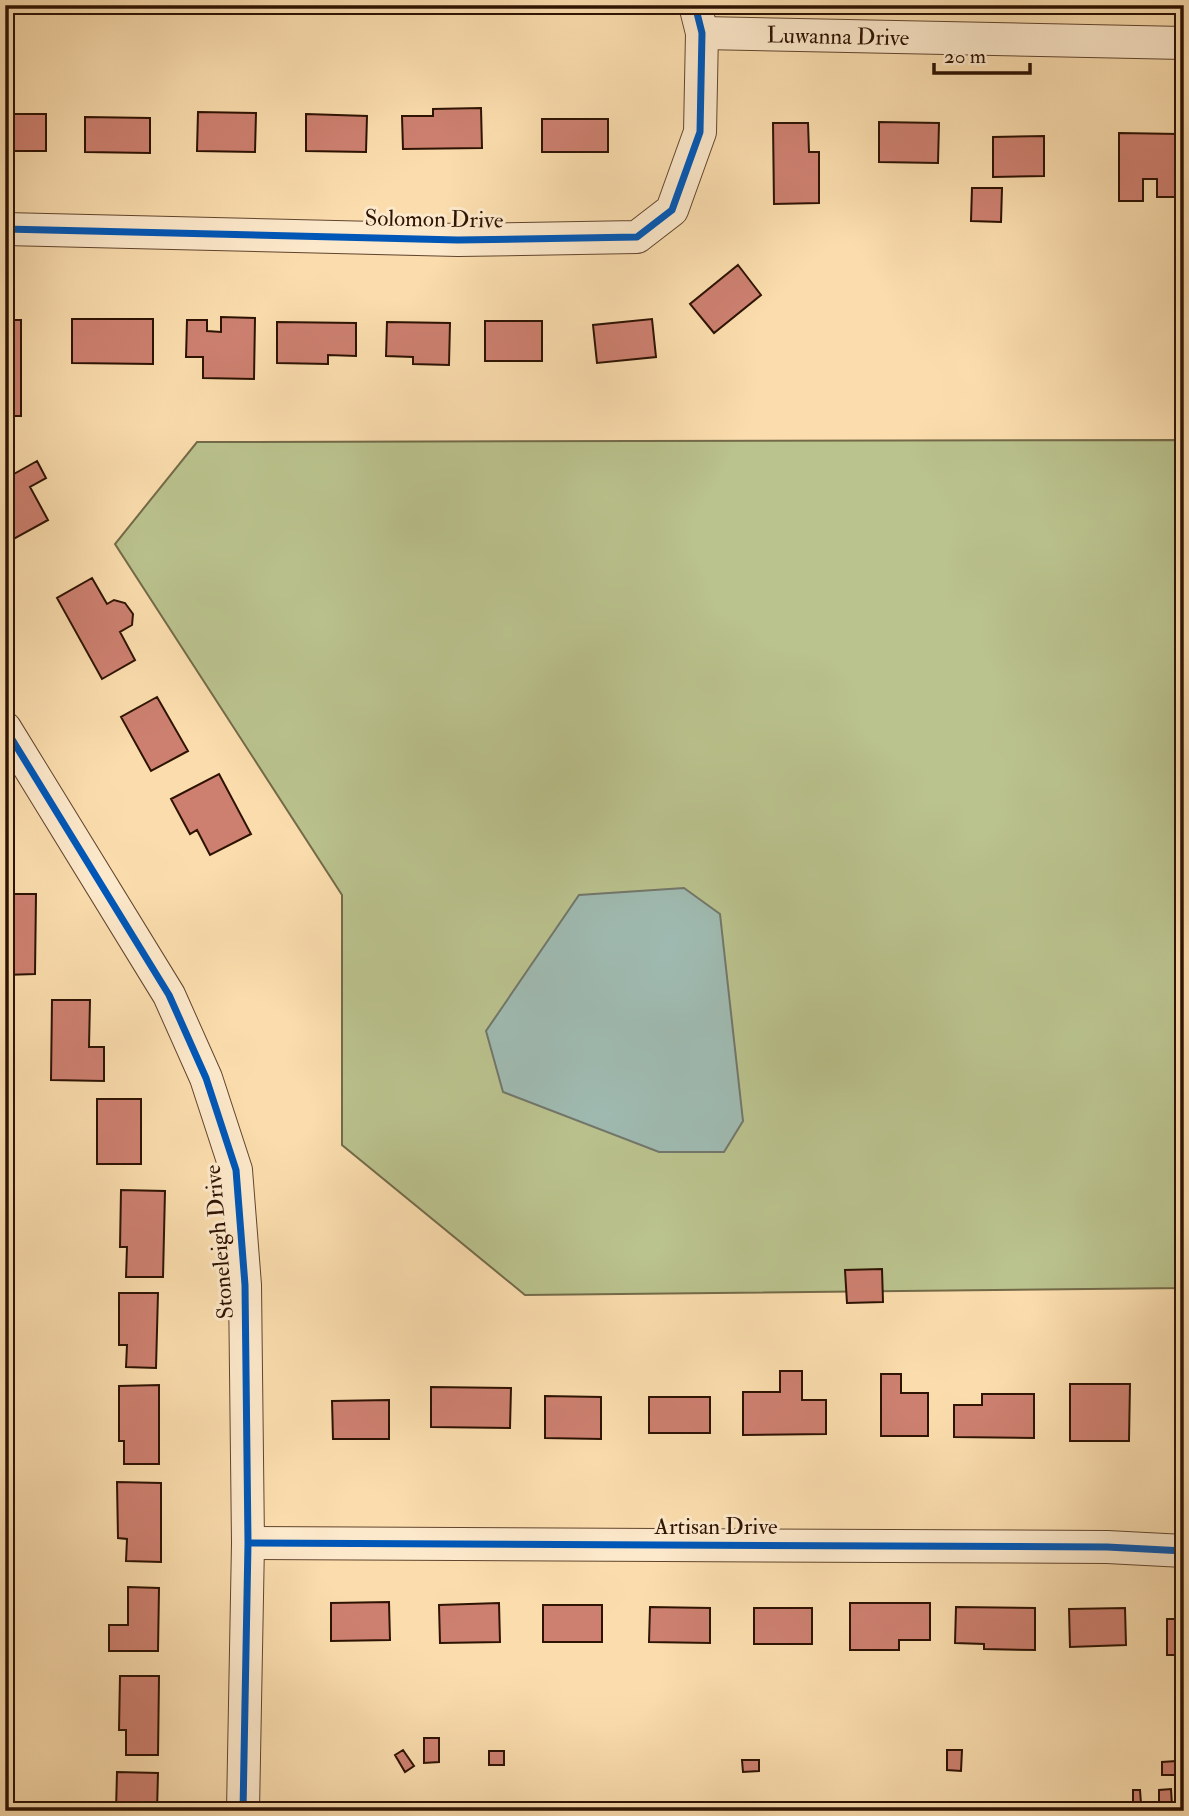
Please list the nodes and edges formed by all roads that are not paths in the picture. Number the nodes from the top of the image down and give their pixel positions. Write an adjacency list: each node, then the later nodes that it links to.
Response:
1 (698, 19): 2 (street, Luwanna Drive); 3 (street, Solomon Drive)
2 (1184, 43)
3 (5, 229)
4 (5, 728): 5 (street, Stoneleigh Drive)
5 (248, 1543): 6 (street, Artisan Drive); 7 (street, Stoneleigh Drive)
6 (1184, 1551)
7 (243, 1811)

